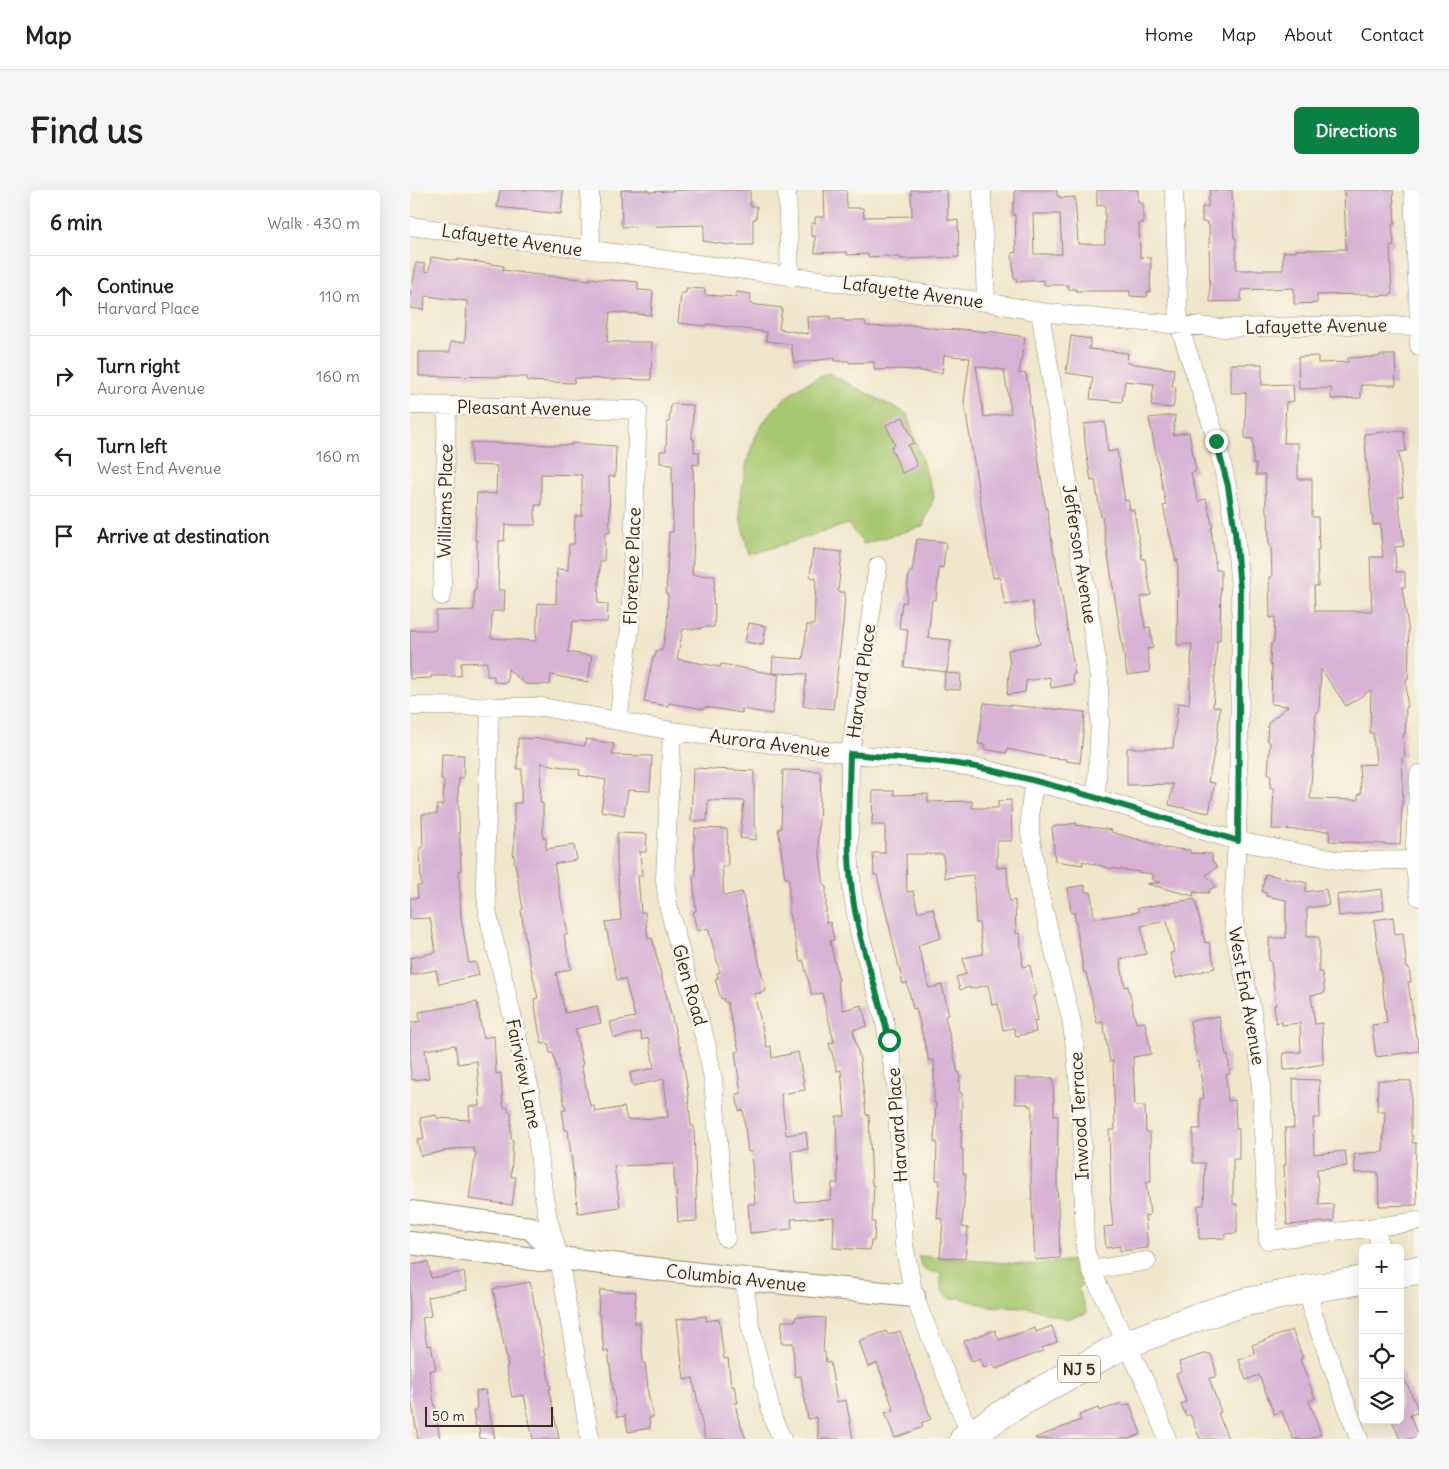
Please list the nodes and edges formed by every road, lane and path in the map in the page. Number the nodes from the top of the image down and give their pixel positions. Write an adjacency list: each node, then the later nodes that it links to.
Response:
1 (590, 190): 7 (street)
2 (787, 190): 8 (street)
3 (982, 190): 9 (street)
4 (1174, 190): 12 (street, West End Avenue)
5 (1413, 190): 11 (street)
6 (410, 226): 7 (street, Lafayette Avenue)
7 (591, 250): 8 (street, Lafayette Avenue)
8 (790, 277): 9 (street, Lafayette Avenue)
9 (986, 302): 10 (street, Lafayette Avenue)
10 (1040, 312): 12 (street, Lafayette Avenue); 27 (street, Jefferson Avenue)
11 (1419, 324): 12 (street, Lafayette Avenue)
12 (1179, 325): 28 (street, West End Avenue)
13 (1419, 339): 14 (street)
14 (1419, 346)
15 (410, 405): 16 (street, Pleasant Avenue)
16 (447, 407): 17 (street, Pleasant Avenue); 19 (street, Williams Place)
17 (638, 410): 22 (street, Florence Place)
18 (878, 566): 24 (street, Harvard Place)
19 (442, 596)
20 (410, 706): 21 (street, Aurora Avenue)
21 (490, 706): 22 (street, Aurora Avenue); 37 (street, Fairview Lane)
22 (618, 720): 23 (street, Aurora Avenue)
23 (672, 731): 24 (street, Aurora Avenue); 34 (street, Glen Road)
24 (850, 754): 26 (street, Aurora Avenue); 45 (street, Harvard Place)
25 (1419, 774): 29 (street)
26 (1034, 782): 27 (street, Aurora Avenue); 39 (street, Inwood Terrace)
27 (1096, 798): 28 (street, Aurora Avenue)
28 (1238, 841): 29 (street, Aurora Avenue); 33 (street, West End Avenue)
29 (1416, 861): 30 (street)
30 (1419, 897)
31 (410, 1212): 37 (street)
32 (1419, 1221): 33 (street)
33 (1376, 1228): 36 (street)
34 (726, 1238)
35 (410, 1243): 37 (street, Columbia Avenue)
36 (1379, 1244)
37 (558, 1258): 42 (street, Columbia Avenue); 48 (street, Fairview Lane)
38 (1147, 1261): 39 (street)
39 (1091, 1270): 46 (street, Inwood Terrace)
40 (1419, 1270): 41 (main road)
41 (1404, 1273)
42 (744, 1279): 45 (street, Columbia Avenue); 49 (street)
43 (1359, 1281): 44 (main road, NJ 5)
44 (1310, 1289): 46 (main road, NJ 5); 51 (street)
45 (914, 1296): 47 (street, Harvard Place)
46 (1127, 1344): 47 (main road, NJ 5); 50 (street, Inwood Terrace)
47 (969, 1438)
48 (590, 1439)
49 (782, 1439)
50 (1167, 1439)
51 (1359, 1439)

